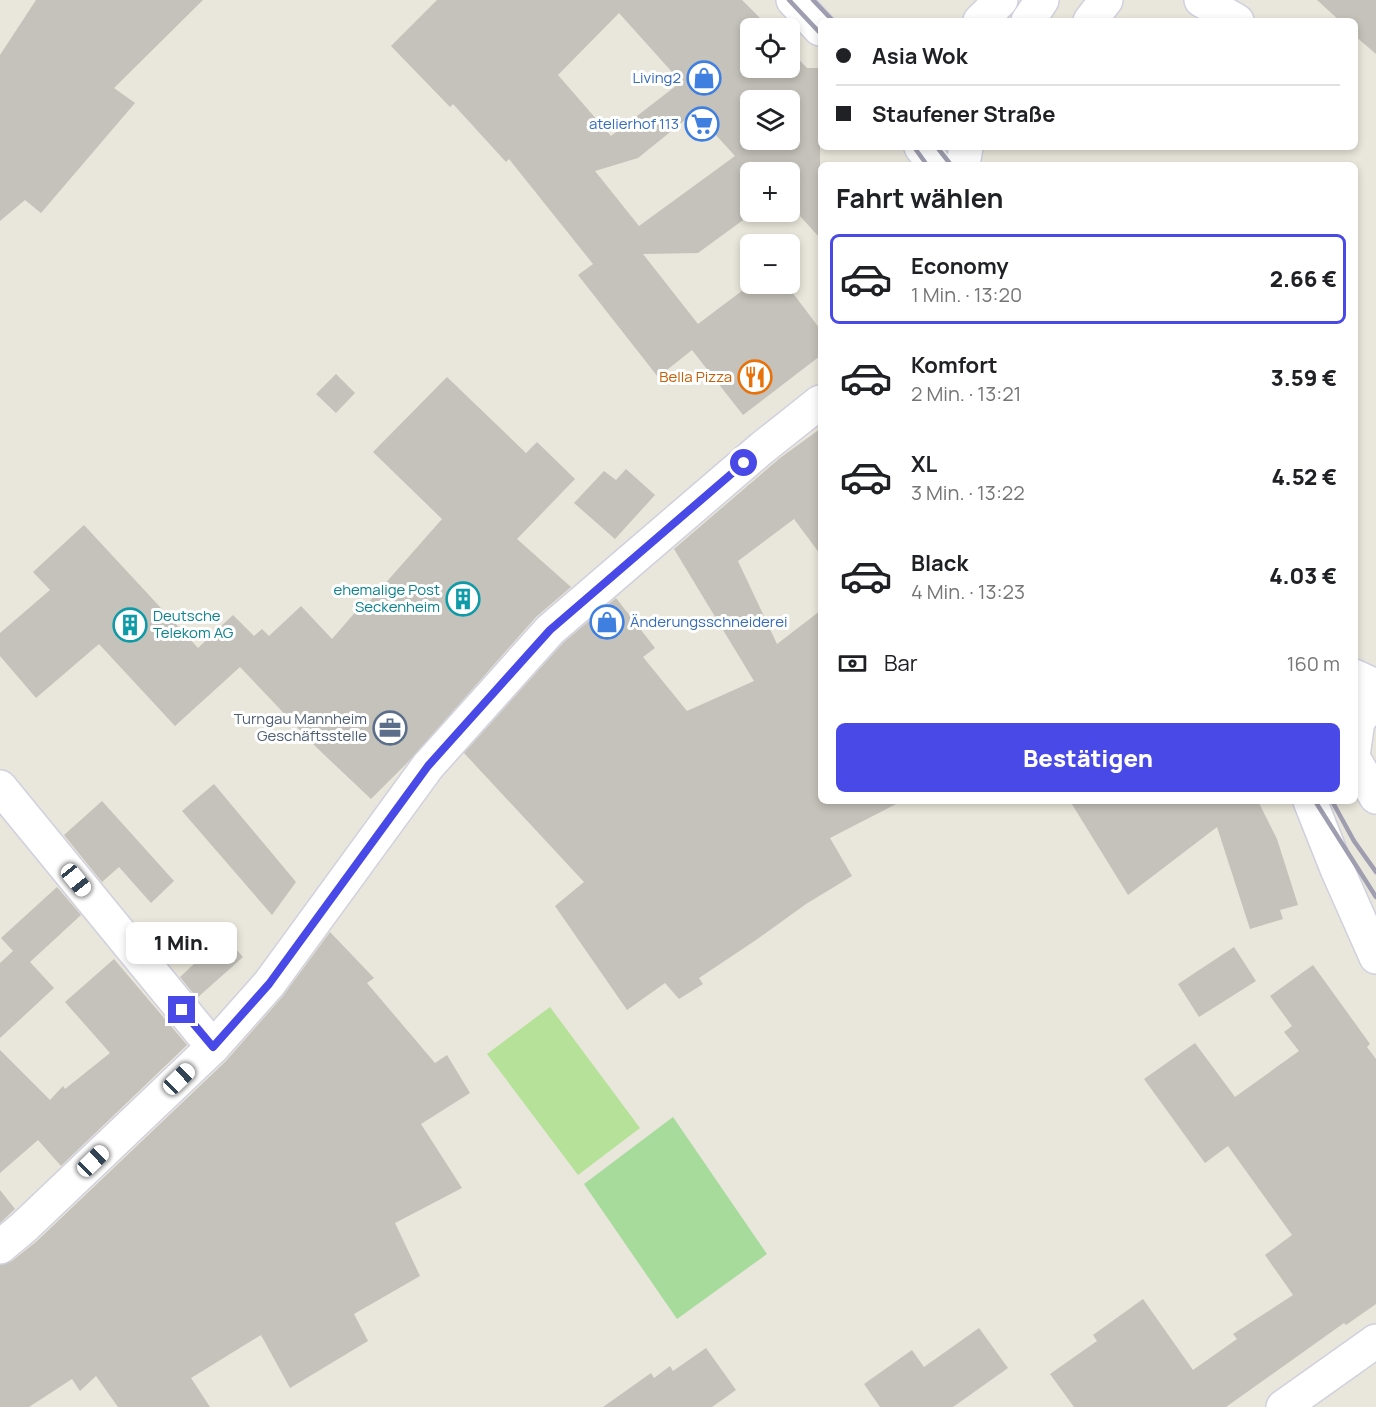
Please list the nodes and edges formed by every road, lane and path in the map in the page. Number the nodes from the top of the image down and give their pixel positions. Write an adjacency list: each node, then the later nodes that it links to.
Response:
1 (1001, 0): 5 (street)
2 (1042, 0): 6 (street)
3 (1106, 0): 7 (street)
4 (1201, 0): 8 (street)
5 (983, 18)
6 (1030, 18)
7 (1092, 18)
8 (1232, 18)
9 (923, 150): 10 (street)
10 (933, 162)
11 (818, 404): 21 (street)
12 (1358, 678): 13 (street)
13 (1376, 686)
14 (1376, 699): 15 (street)
15 (1358, 721)
16 (1358, 766): 18 (street)
17 (0, 787): 21 (street)
18 (1376, 797)
19 (1311, 804): 20 (street)
20 (1376, 957)
21 (213, 1047): 22 (street)
22 (0, 1247)
23 (1376, 1341): 24 (street)
24 (1283, 1407)

